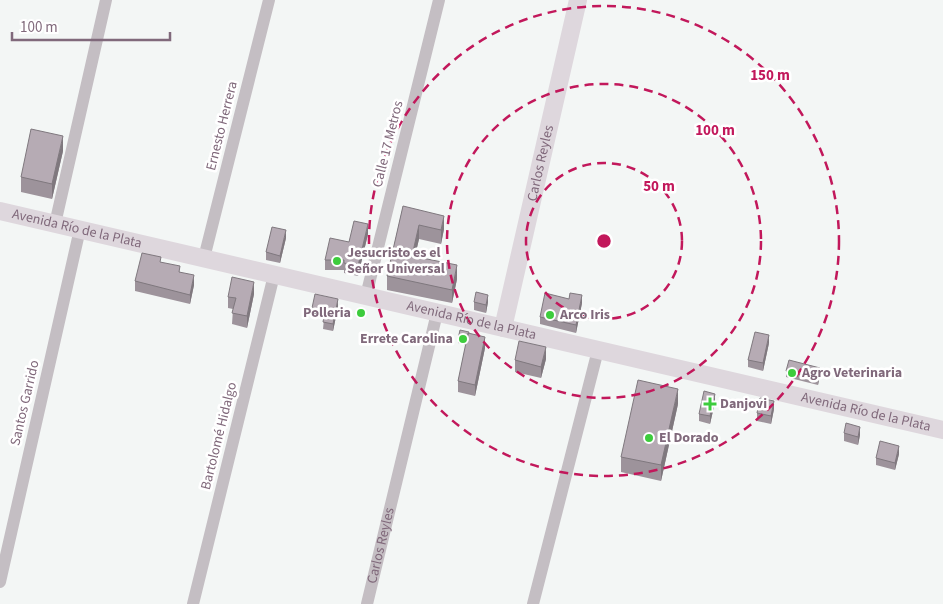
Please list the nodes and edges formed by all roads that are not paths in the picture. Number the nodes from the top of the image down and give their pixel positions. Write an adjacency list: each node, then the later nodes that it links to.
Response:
1 (106, 0): 6 (street)
2 (269, 0): 8 (street, Ernesto Herrera)
3 (439, 0): 10 (street, Calle 17 Metros)
4 (578, 0): 12 (street, Carlos Reyles)
5 (0, 211): 6 (street, Avenida Río de la Plata)
6 (55, 224): 7 (street, Avenida Río de la Plata)
7 (80, 229): 8 (street, Avenida Río de la Plata); 15 (street, Santos Garrido)
8 (204, 258): 9 (street, Avenida Río de la Plata)
9 (274, 275): 10 (street, Avenida Río de la Plata); 16 (street, Bartolomé Hidalgo)
10 (366, 296): 11 (street, Avenida Río de la Plata)
11 (437, 313): 12 (street, Avenida Río de la Plata); 17 (street, Carlos Reyles)
12 (503, 328): 13 (street, Avenida Río de la Plata)
13 (598, 350): 14 (street, Avenida Río de la Plata); 18 (street)
14 (943, 430)
15 (0, 582)
16 (193, 604)
17 (367, 604)
18 (533, 604)

